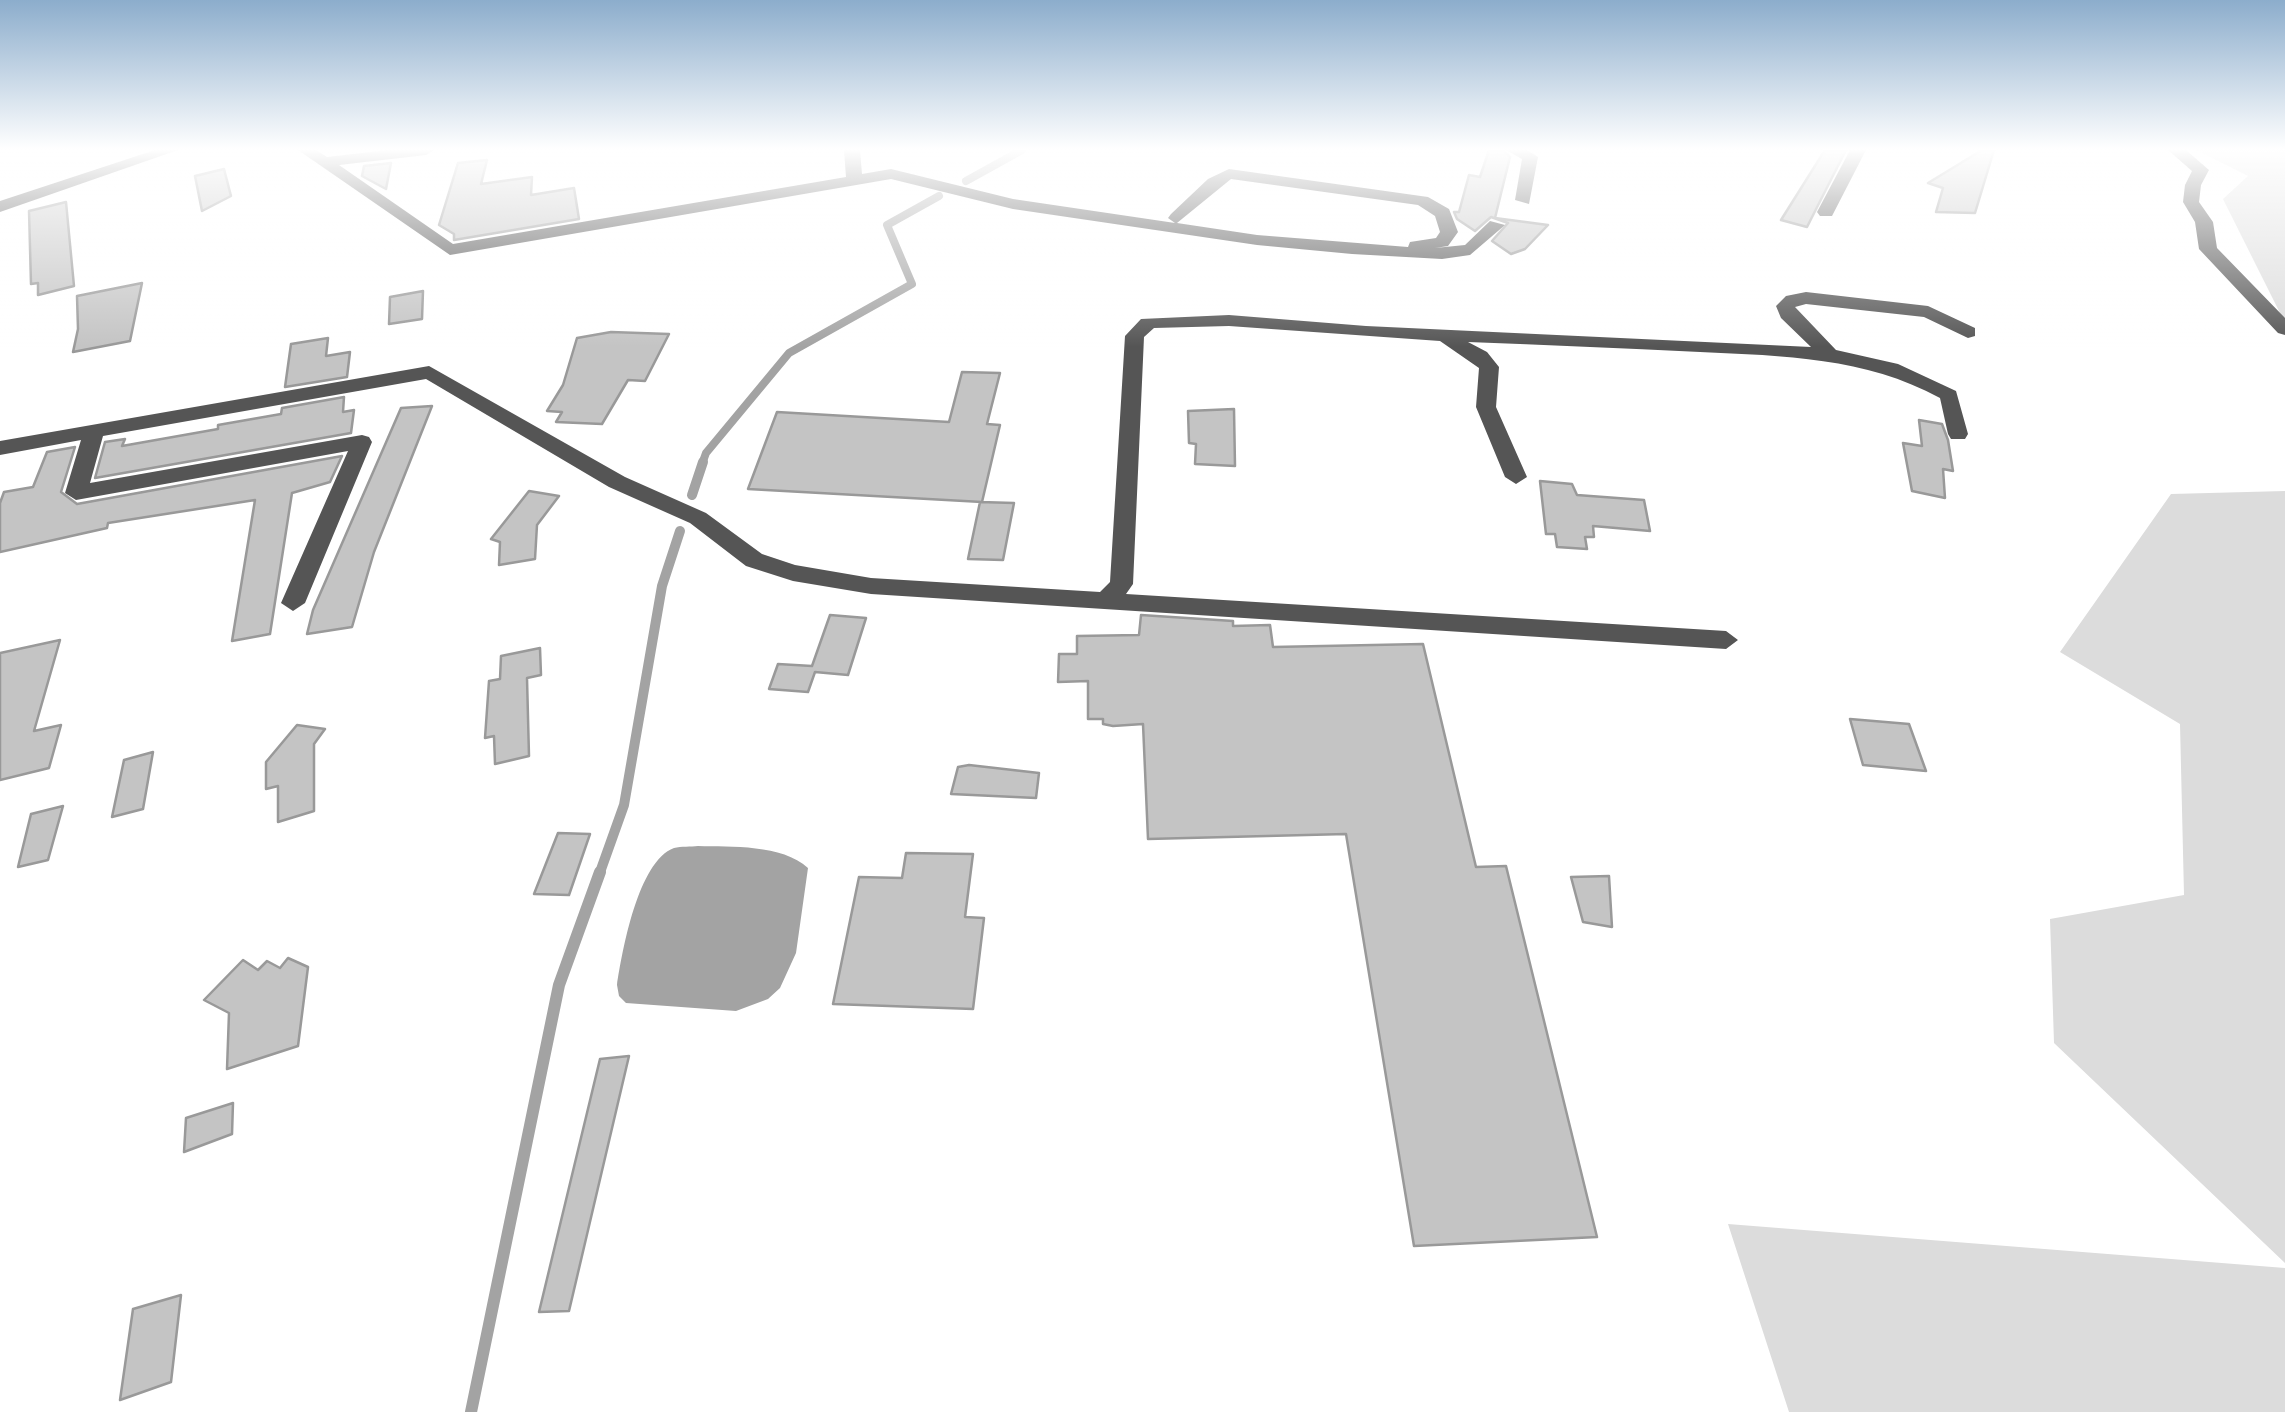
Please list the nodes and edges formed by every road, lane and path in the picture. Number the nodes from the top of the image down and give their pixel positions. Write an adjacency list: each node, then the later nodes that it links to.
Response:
1 (402, 216): 2 (street)
2 (647, 216)
3 (1094, 216): 9 (street)
4 (1163, 216): 8 (street)
5 (1181, 216): 8 (street)
6 (1444, 216): 8 (street)
7 (2200, 216): 10 (street)
8 (1178, 218)
9 (1496, 225)
10 (2285, 329)
11 (1968, 332): 13 (street)
12 (1439, 335): 13 (street); 17 (street); 18 (street)
13 (1831, 356): 15 (street)
14 (96, 429): 16 (street); 18 (street); 19 (street)
15 (1958, 434)
16 (0, 448)
17 (1516, 478)
18 (1106, 600): 20 (street)
19 (293, 603)
20 (1726, 640)

